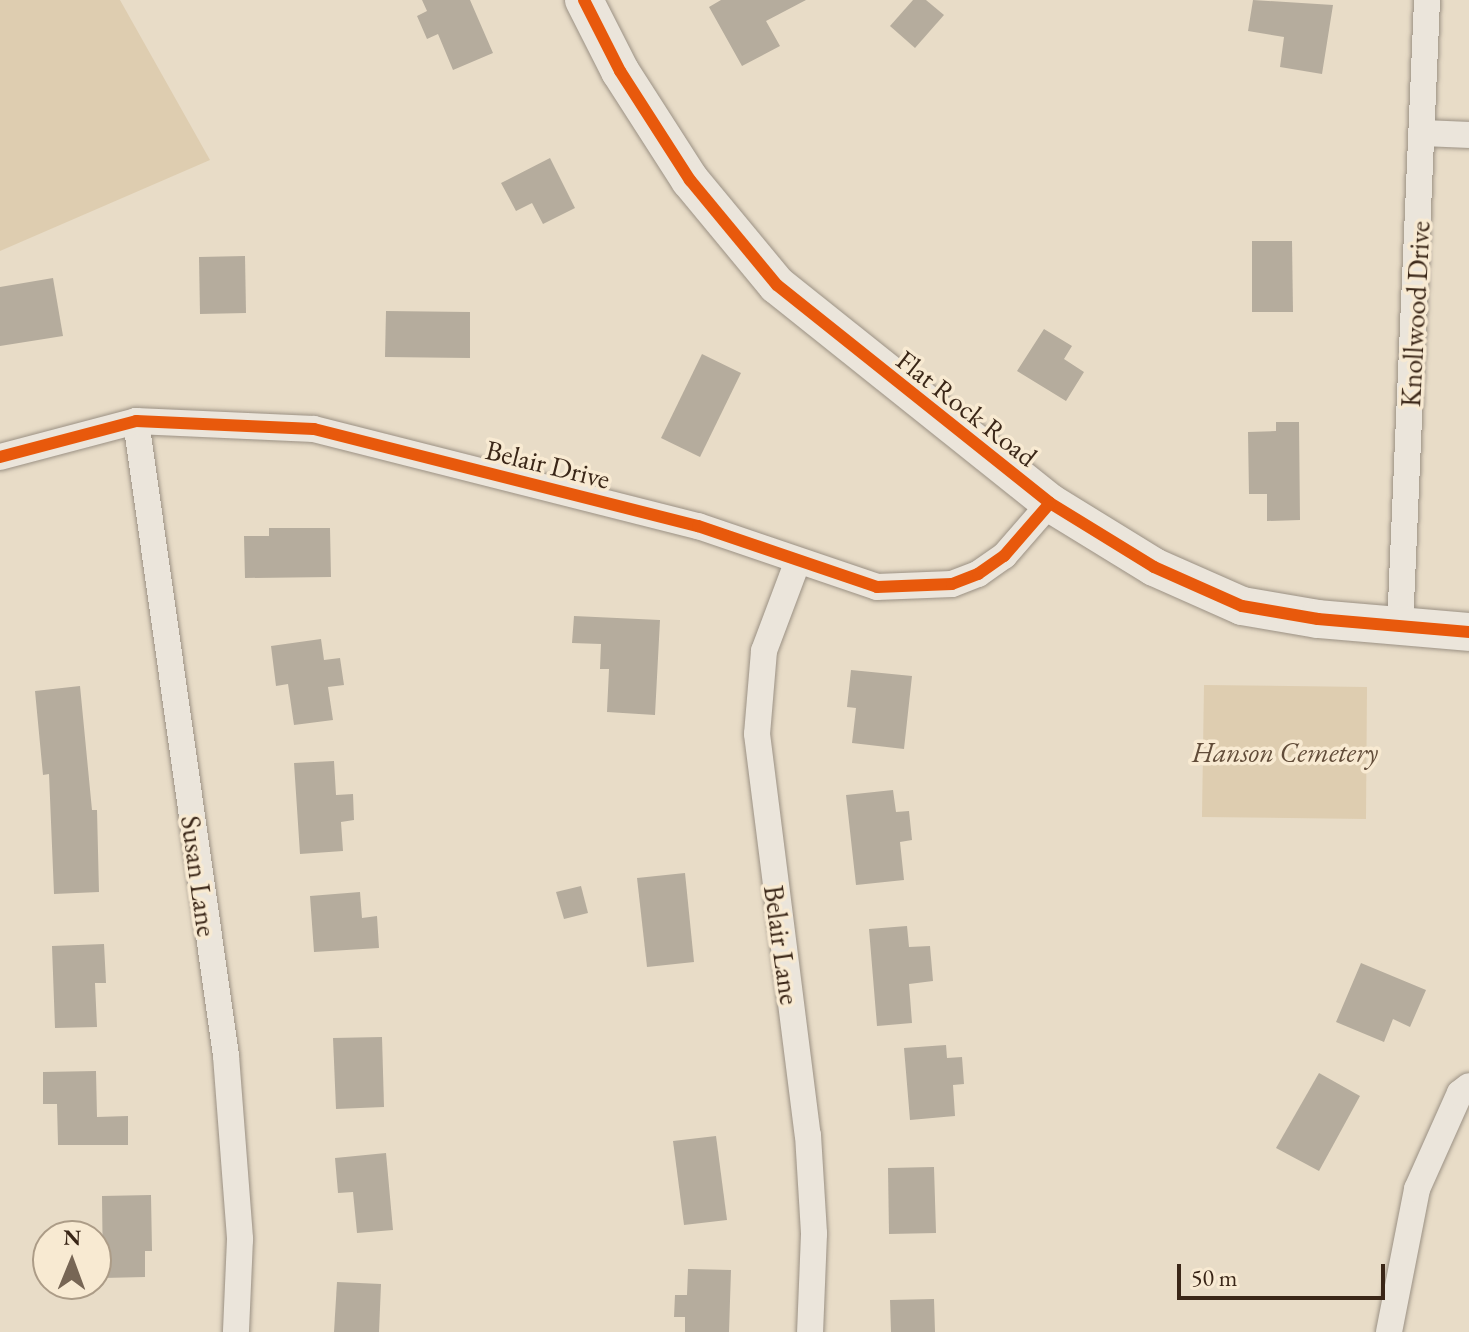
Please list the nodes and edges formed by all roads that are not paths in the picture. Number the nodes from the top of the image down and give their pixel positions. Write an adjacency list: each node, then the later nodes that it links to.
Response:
1 (584, 0): 7 (street, Flat Rock Road)
2 (1427, 0): 3 (street, Knollwood Drive)
3 (1424, 133): 4 (street); 9 (street, Knollwood Drive)
4 (1469, 135)
5 (136, 421): 6 (street, Belair Drive); 8 (street, Belair Drive); 12 (street, Susan Lane)
6 (0, 457)
7 (1050, 503): 8 (street, Belair Drive); 9 (street, Flat Rock Road)
8 (797, 563): 13 (street, Belair Lane)
9 (1400, 627): 10 (street, Flat Rock Road)
10 (1469, 632)
11 (1469, 1086): 14 (street)
12 (236, 1332)
13 (810, 1332)
14 (1389, 1332)

